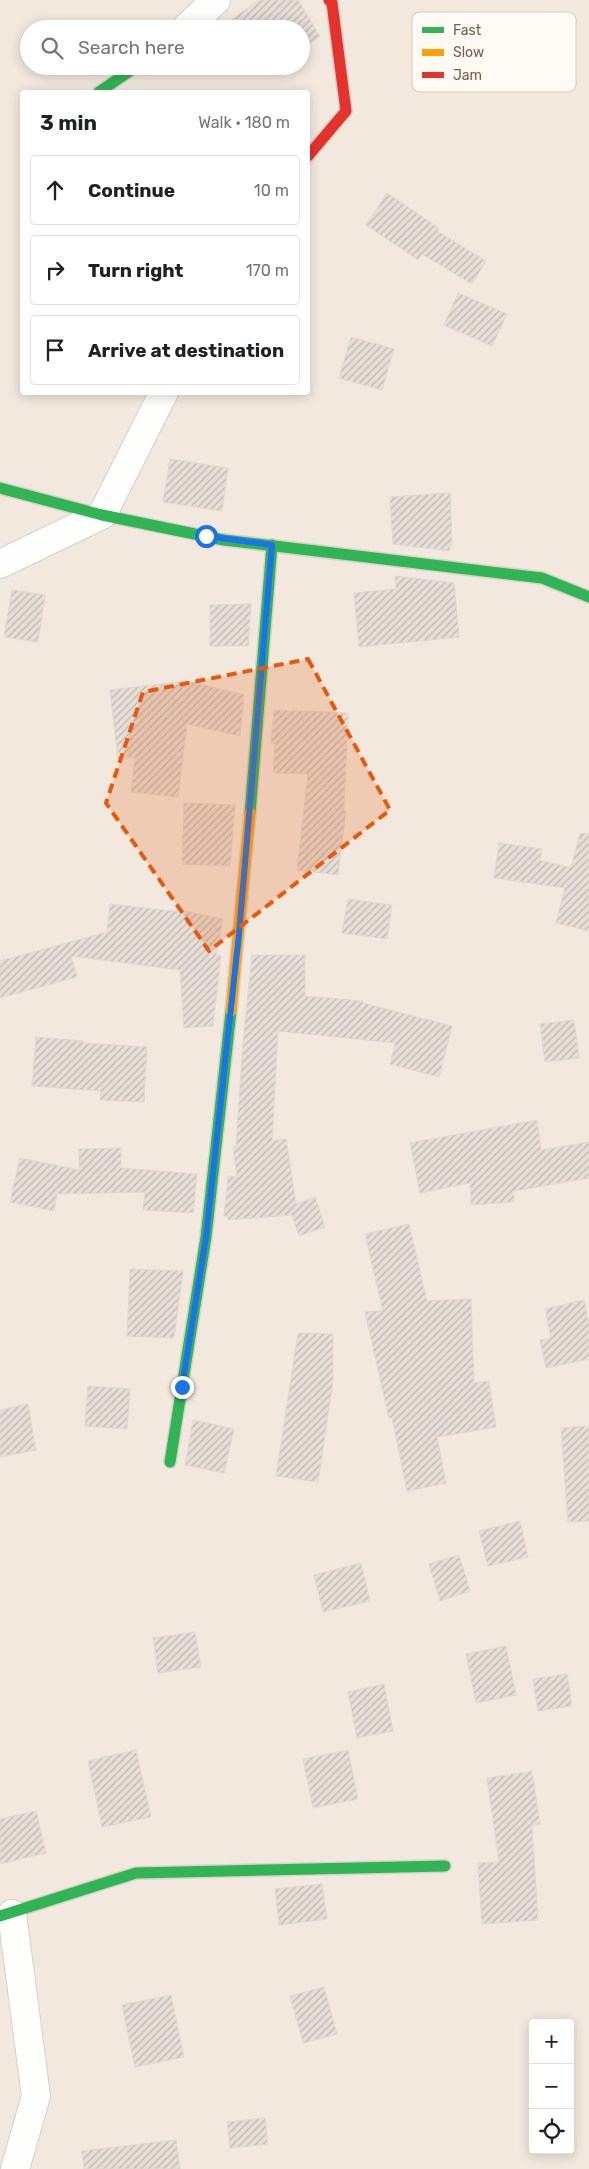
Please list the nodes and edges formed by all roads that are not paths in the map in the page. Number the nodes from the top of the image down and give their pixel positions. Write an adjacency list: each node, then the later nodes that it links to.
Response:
1 (216, 0): 3 (street)
2 (329, 0): 6 (street)
3 (195, 20)
4 (124, 75): 5 (street)
5 (102, 90)
6 (310, 154)
7 (162, 395): 9 (street)
8 (0, 488): 9 (street)
9 (102, 516): 10 (street); 11 (street)
10 (272, 545): 12 (street); 13 (street)
11 (0, 564)
12 (589, 597)
13 (170, 1462)
14 (445, 1866): 15 (street)
15 (6, 1915): 16 (street)
16 (15, 2169)

